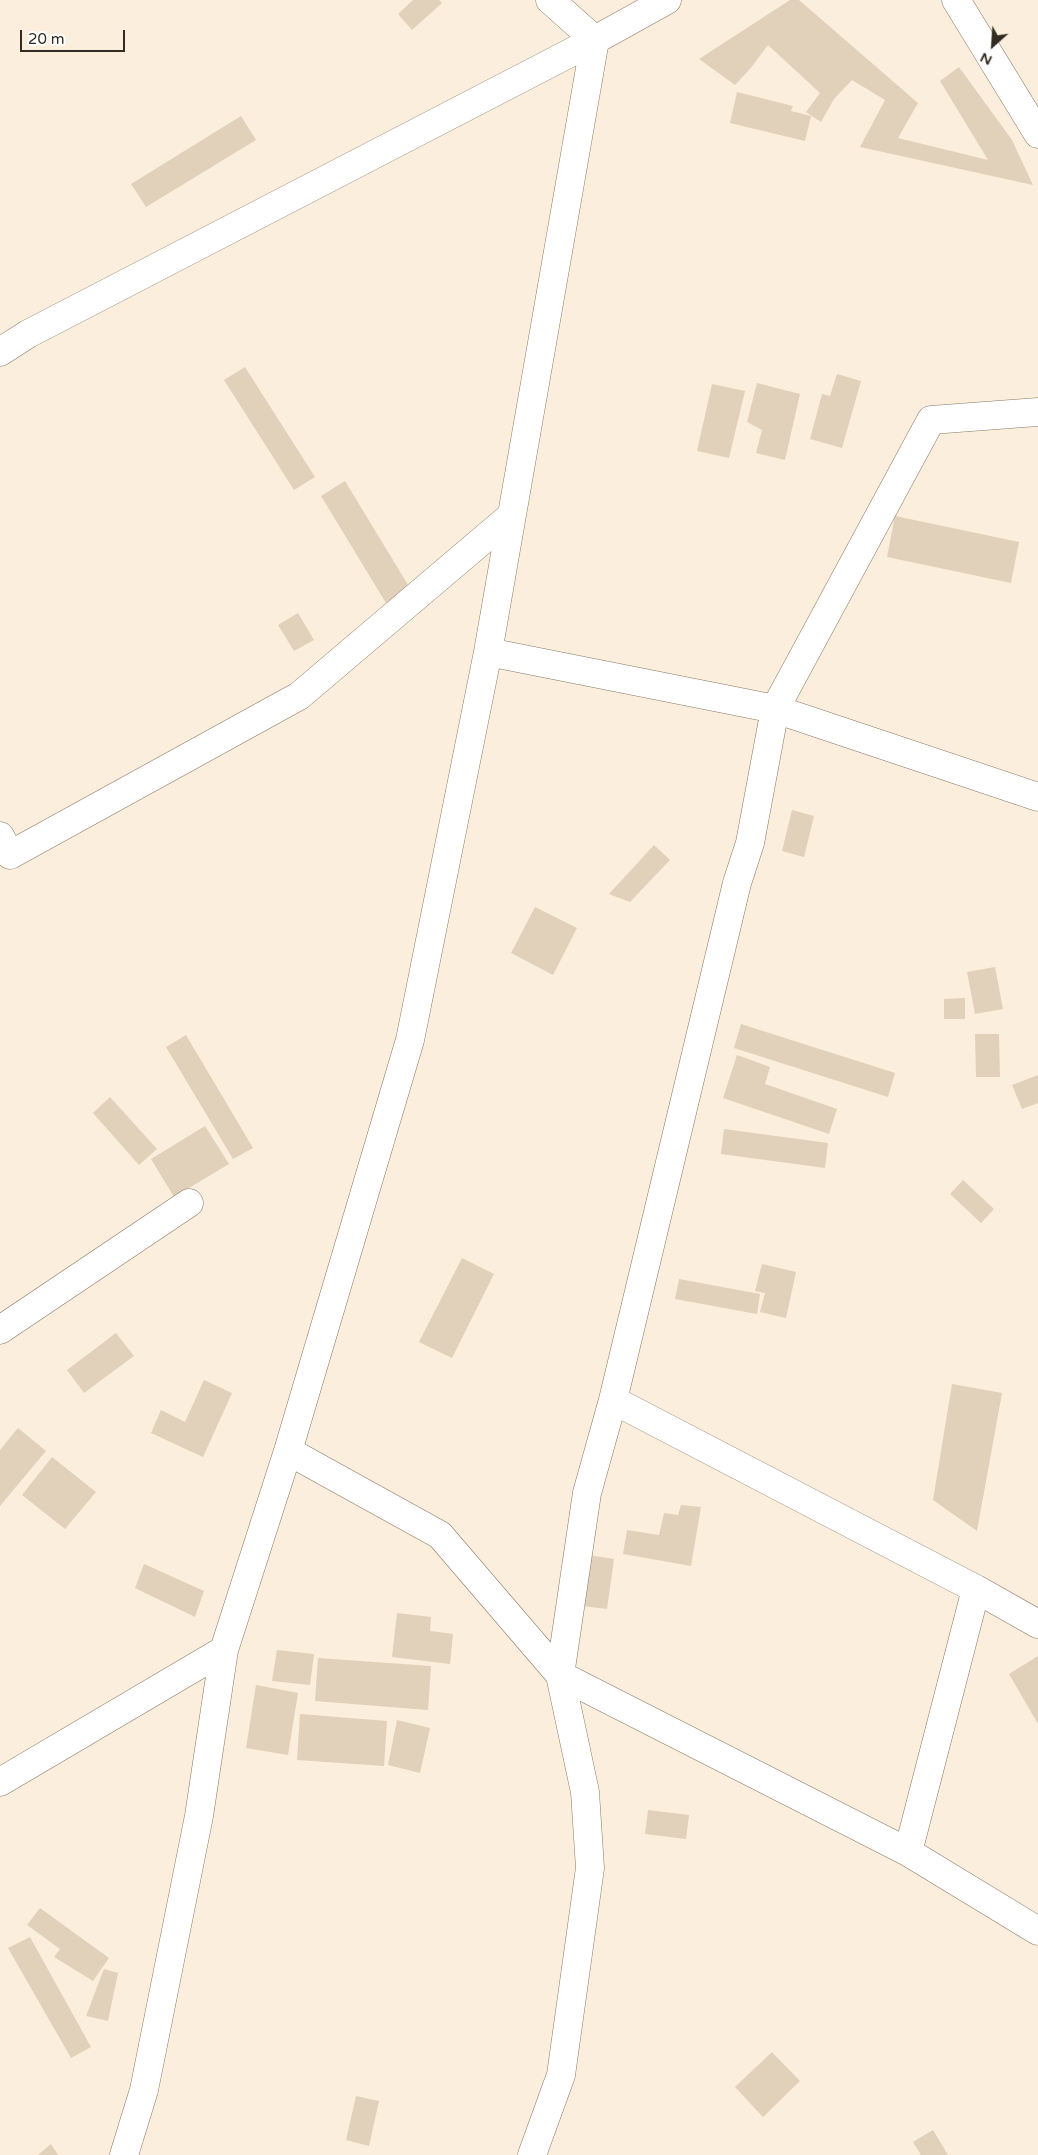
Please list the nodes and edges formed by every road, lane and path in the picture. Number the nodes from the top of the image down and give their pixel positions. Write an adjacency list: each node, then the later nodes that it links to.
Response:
1 (550, 0): 4 (street)
2 (667, 0): 4 (street)
3 (956, 0): 5 (street)
4 (595, 40): 6 (street); 8 (street)
5 (1038, 134)
6 (0, 352)
7 (1038, 412): 10 (street)
8 (511, 516): 9 (street); 12 (street)
9 (488, 652): 10 (street); 16 (street)
10 (775, 709): 11 (street); 15 (street)
11 (1038, 797)
12 (3, 851)
13 (189, 1203): 14 (street)
14 (0, 1330)
15 (613, 1400): 17 (street); 20 (street)
16 (288, 1450): 19 (street); 20 (street)
17 (976, 1589): 18 (street); 22 (street)
18 (1038, 1624)
19 (224, 1650): 21 (street); 24 (street)
20 (560, 1675): 22 (street); 25 (street)
21 (0, 1782)
22 (908, 1852): 23 (street)
23 (1038, 1931)
24 (124, 2155)
25 (532, 2155)

